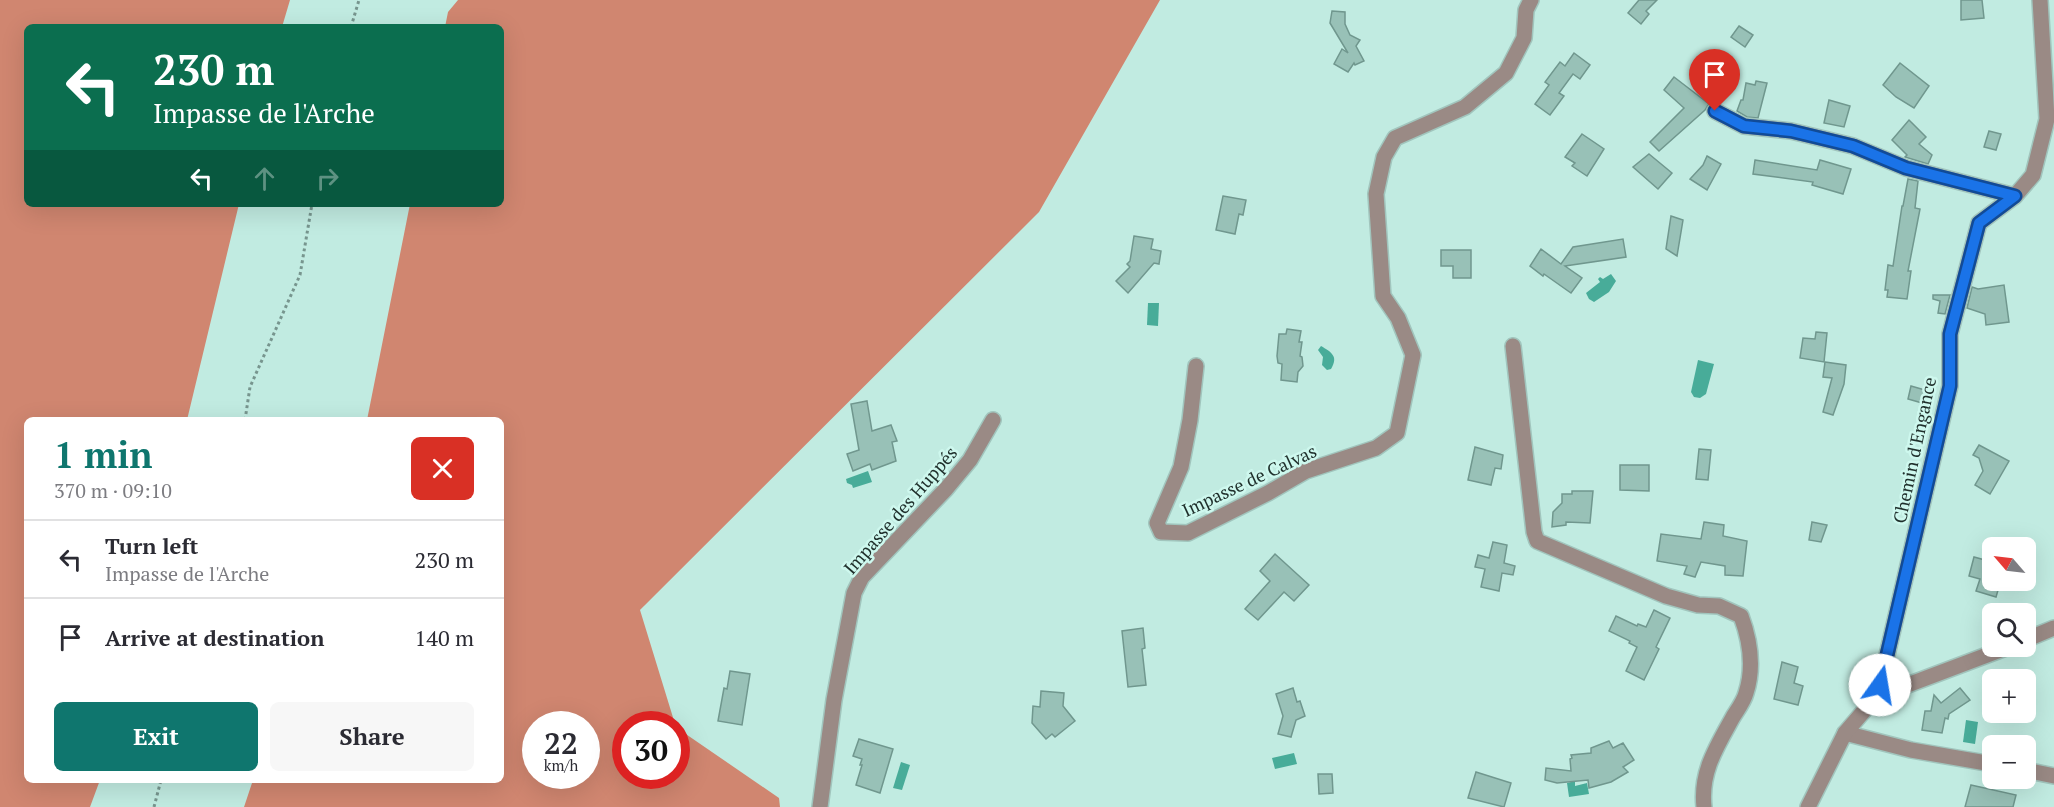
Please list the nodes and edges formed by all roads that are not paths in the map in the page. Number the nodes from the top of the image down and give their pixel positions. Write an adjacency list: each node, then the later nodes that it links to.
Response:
1 (1531, 0): 6 (street, Impasse de Calvas)
2 (2040, 0): 4 (street, Chemin d'Engance)
3 (1715, 111): 4 (street)
4 (2015, 196): 11 (street, Chemin d'Engance)
5 (1513, 346): 17 (street)
6 (1196, 366)
7 (993, 420): 16 (street, Impasse des Huppés)
8 (2054, 628): 9 (street)
9 (2036, 635)
10 (1982, 657): 11 (street)
11 (1880, 685): 12 (street, Chemin d'Engance)
12 (1845, 733): 13 (street); 18 (street, Chemin d'Engance)
13 (1982, 762)
14 (2036, 772): 15 (street)
15 (2054, 776)
16 (820, 807)
17 (1704, 807)
18 (1808, 807)

